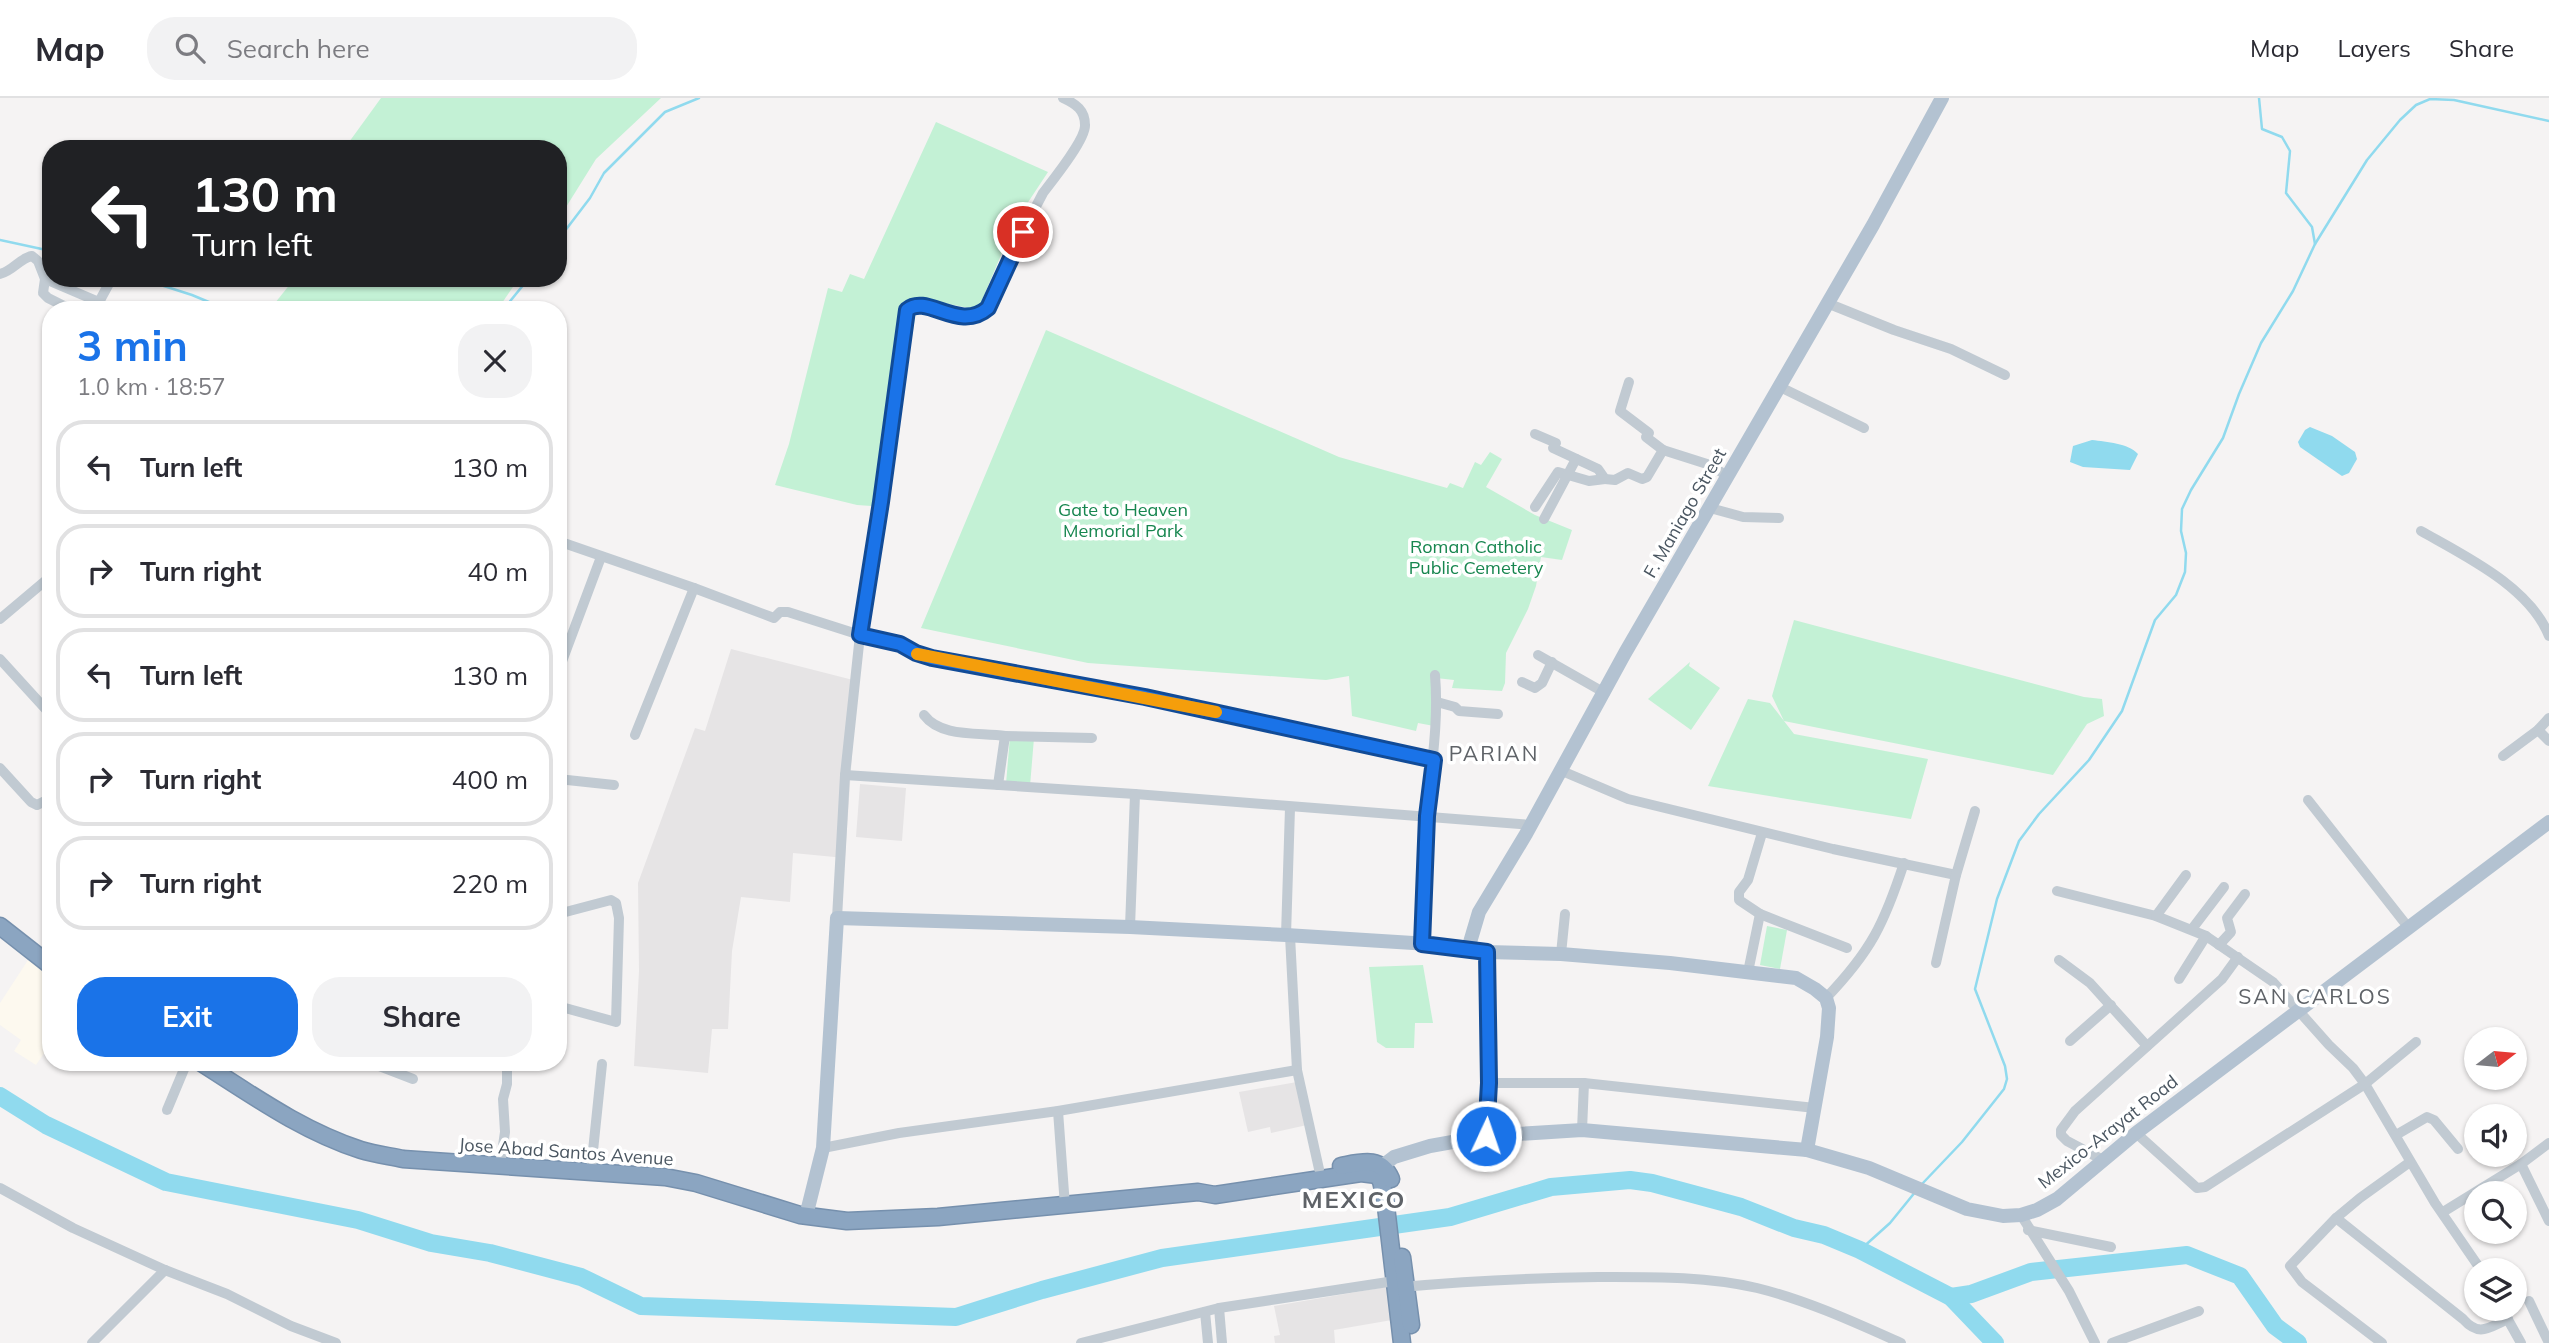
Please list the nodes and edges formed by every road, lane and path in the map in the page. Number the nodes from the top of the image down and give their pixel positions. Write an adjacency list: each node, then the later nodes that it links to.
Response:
1 (1063, 98): 30 (street)
2 (1942, 98): 9 (main road, F. Maniago Street)
3 (42, 271): 4 (street)
4 (0, 274)
5 (44, 287): 7 (street)
6 (64, 287): 8 (street)
7 (57, 301)
8 (97, 301)
9 (1828, 303): 10 (street); 12 (main road, F. Maniago Street)
10 (2005, 375)
11 (1629, 382): 15 (street)
12 (1780, 387): 13 (street); 18 (main road, F. Maniago Street)
13 (1864, 428)
14 (1535, 434): 16 (street)
15 (1663, 450): 18 (street); 19 (street)
16 (1576, 459): 17 (street); 19 (street)
17 (1568, 475): 19 (street); 20 (street); 23 (street)
18 (1728, 476): 21 (main road, F. Maniago Street)
19 (1605, 479)
20 (1535, 507)
21 (1710, 508): 22 (street); 38 (main road, F. Maniago Street)
22 (1779, 518)
23 (1545, 519)
24 (2421, 531): 31 (street)
25 (567, 544): 26 (street)
26 (601, 557): 28 (street); 32 (street)
27 (42, 587): 29 (street)
28 (694, 588): 30 (street); 45 (street)
29 (0, 619)
30 (860, 635): 50 (street); 53 (street)
31 (2549, 636)
32 (567, 650)
33 (1538, 654): 35 (street)
34 (0, 659): 40 (street)
35 (1552, 662): 37 (street); 38 (street)
36 (1435, 675): 39 (street)
37 (1522, 682)
38 (1605, 694): 52 (main road, F. Maniago Street)
39 (1437, 702): 41 (street); 50 (street)
40 (42, 705)
41 (1498, 714)
42 (924, 715): 46 (street)
43 (2549, 718): 44 (street)
44 (2538, 730): 48 (street); 49 (street)
45 (635, 735)
46 (1005, 736): 47 (street); 56 (street)
47 (1092, 738)
48 (2549, 741)
49 (2503, 756)
50 (1434, 760): 62 (street)
51 (0, 768): 59 (street)
52 (1562, 771): 64 (main road, F. Maniago Street); 65 (street)
53 (845, 775): 56 (street); 76 (street)
54 (567, 780): 55 (street)
55 (614, 785)
56 (998, 785): 57 (street)
57 (1135, 794): 60 (street); 79 (street)
58 (2308, 800): 78 (street)
59 (42, 804)
60 (1290, 808): 62 (street); 81 (street)
61 (1975, 811): 67 (street)
62 (1427, 816): 64 (street); 83 (street)
63 (2549, 822): 78 (main road, Mexico-Arayat Road)
64 (1531, 825): 86 (main road, F. Maniago Street)
65 (1762, 833): 66 (street); 74 (street)
66 (1905, 863): 67 (street); 95 (street)
67 (1956, 875): 92 (street)
68 (2186, 875): 75 (street)
69 (2224, 887): 80 (street)
70 (2057, 891): 75 (street)
71 (2245, 894): 84 (street)
72 (567, 912): 97 (street)
73 (1564, 914): 88 (street)
74 (1760, 914): 85 (street); 93 (street)
75 (2156, 916): 80 (street)
76 (837, 918): 79 (main road); 120 (main road)
77 (0, 926): 90 (highway)
78 (2408, 926): 98 (main road, Mexico-Arayat Road)
79 (1130, 927): 81 (main road)
80 (2192, 929): 82 (street)
81 (1288, 936): 83 (main road); 103 (street)
82 (2206, 936): 84 (street); 94 (street)
83 (1422, 944): 86 (main road)
84 (2219, 945): 89 (street)
85 (1847, 948)
86 (1468, 949): 87 (main road)
87 (1487, 952): 88 (main road); 109 (street)
88 (1561, 954): 93 (main road)
89 (2238, 957): 98 (street); 101 (street)
90 (42, 959)
91 (2059, 960): 96 (street)
92 (1936, 963)
93 (1748, 972): 95 (main road)
94 (2179, 979)
95 (1826, 998): 112 (main road)
96 (2111, 1005): 99 (street); 101 (street)
97 (567, 1008)
98 (2300, 1010): 111 (street); 116 (main road, Mexico-Arayat Road)
99 (2070, 1041)
100 (2416, 1042): 111 (street)
101 (2147, 1046): 123 (street)
102 (602, 1064): 131 (street)
103 (1297, 1070): 114 (street); 129 (street)
104 (183, 1071): 113 (street)
105 (214, 1071): 126 (highway, Jose Abad Santos Avenue)
106 (392, 1071): 108 (street)
107 (507, 1071): 126 (street)
108 (413, 1079)
109 (1489, 1083): 110 (street); 118 (street)
110 (1584, 1083): 112 (street); 115 (street)
111 (2365, 1084): 116 (street); 117 (street)
112 (1815, 1108): 122 (main road)
113 (167, 1110)
114 (1058, 1111): 120 (street); 134 (street)
115 (1582, 1130): 118 (main road, Mexico-Arayat Road); 122 (main road, Mexico-Arayat Road)
116 (2137, 1133): 123 (main road, Mexico-Arayat Road)
117 (2396, 1135): 121 (street); 125 (street)
118 (1486, 1136): 130 (main road, Mexico-Arayat Road)
119 (2549, 1143): 124 (street)
120 (823, 1148): 137 (main road)
121 (2458, 1149)
122 (1807, 1150): 136 (main road, Mexico-Arayat Road)
123 (2102, 1160): 136 (main road, Mexico-Arayat Road)
124 (2527, 1160)
125 (2410, 1162): 135 (street); 138 (street)
126 (500, 1166): 131 (highway, Jose Abad Santos Avenue)
127 (2516, 1167): 135 (street)
128 (2522, 1167): 139 (street)
129 (1319, 1169): 130 (highway, Jose Abad Santos Avenue); 133 (highway, Jose Abad Santos Avenue)
130 (1376, 1169): 133 (highway, Jose Abad Santos Avenue); 144 (highway)
131 (591, 1170): 137 (highway, Jose Abad Santos Avenue)
132 (0, 1188): 143 (street)
133 (1198, 1192): 134 (highway, Jose Abad Santos Avenue)
134 (1065, 1206): 137 (highway, Jose Abad Santos Avenue)
135 (2443, 1212): 142 (street)
136 (2021, 1215): 140 (street)
137 (806, 1216)
138 (2336, 1218): 149 (street); 163 (street)
139 (2549, 1221)
140 (2028, 1230): 141 (street); 161 (street)
141 (2111, 1247)
142 (2473, 1258)
143 (165, 1270): 153 (street); 154 (street)
144 (1400, 1283): 146 (street); 158 (highway); 159 (highway); 160 (street)
145 (2529, 1301): 165 (street)
146 (1219, 1308): 148 (street); 157 (street)
147 (2200, 1311): 162 (street)
148 (1205, 1312): 155 (street); 156 (street)
149 (2464, 1320)
150 (2465, 1321): 151 (street)
151 (2493, 1321)
152 (2509, 1321): 164 (street)
153 (92, 1343)
154 (336, 1343)
155 (1081, 1343)
156 (1208, 1343)
157 (1222, 1343)
158 (1402, 1343)
159 (1412, 1343)
160 (1901, 1343)
161 (2095, 1343)
162 (2112, 1343)
163 (2382, 1343)
164 (2521, 1343)
165 (2549, 1343)

